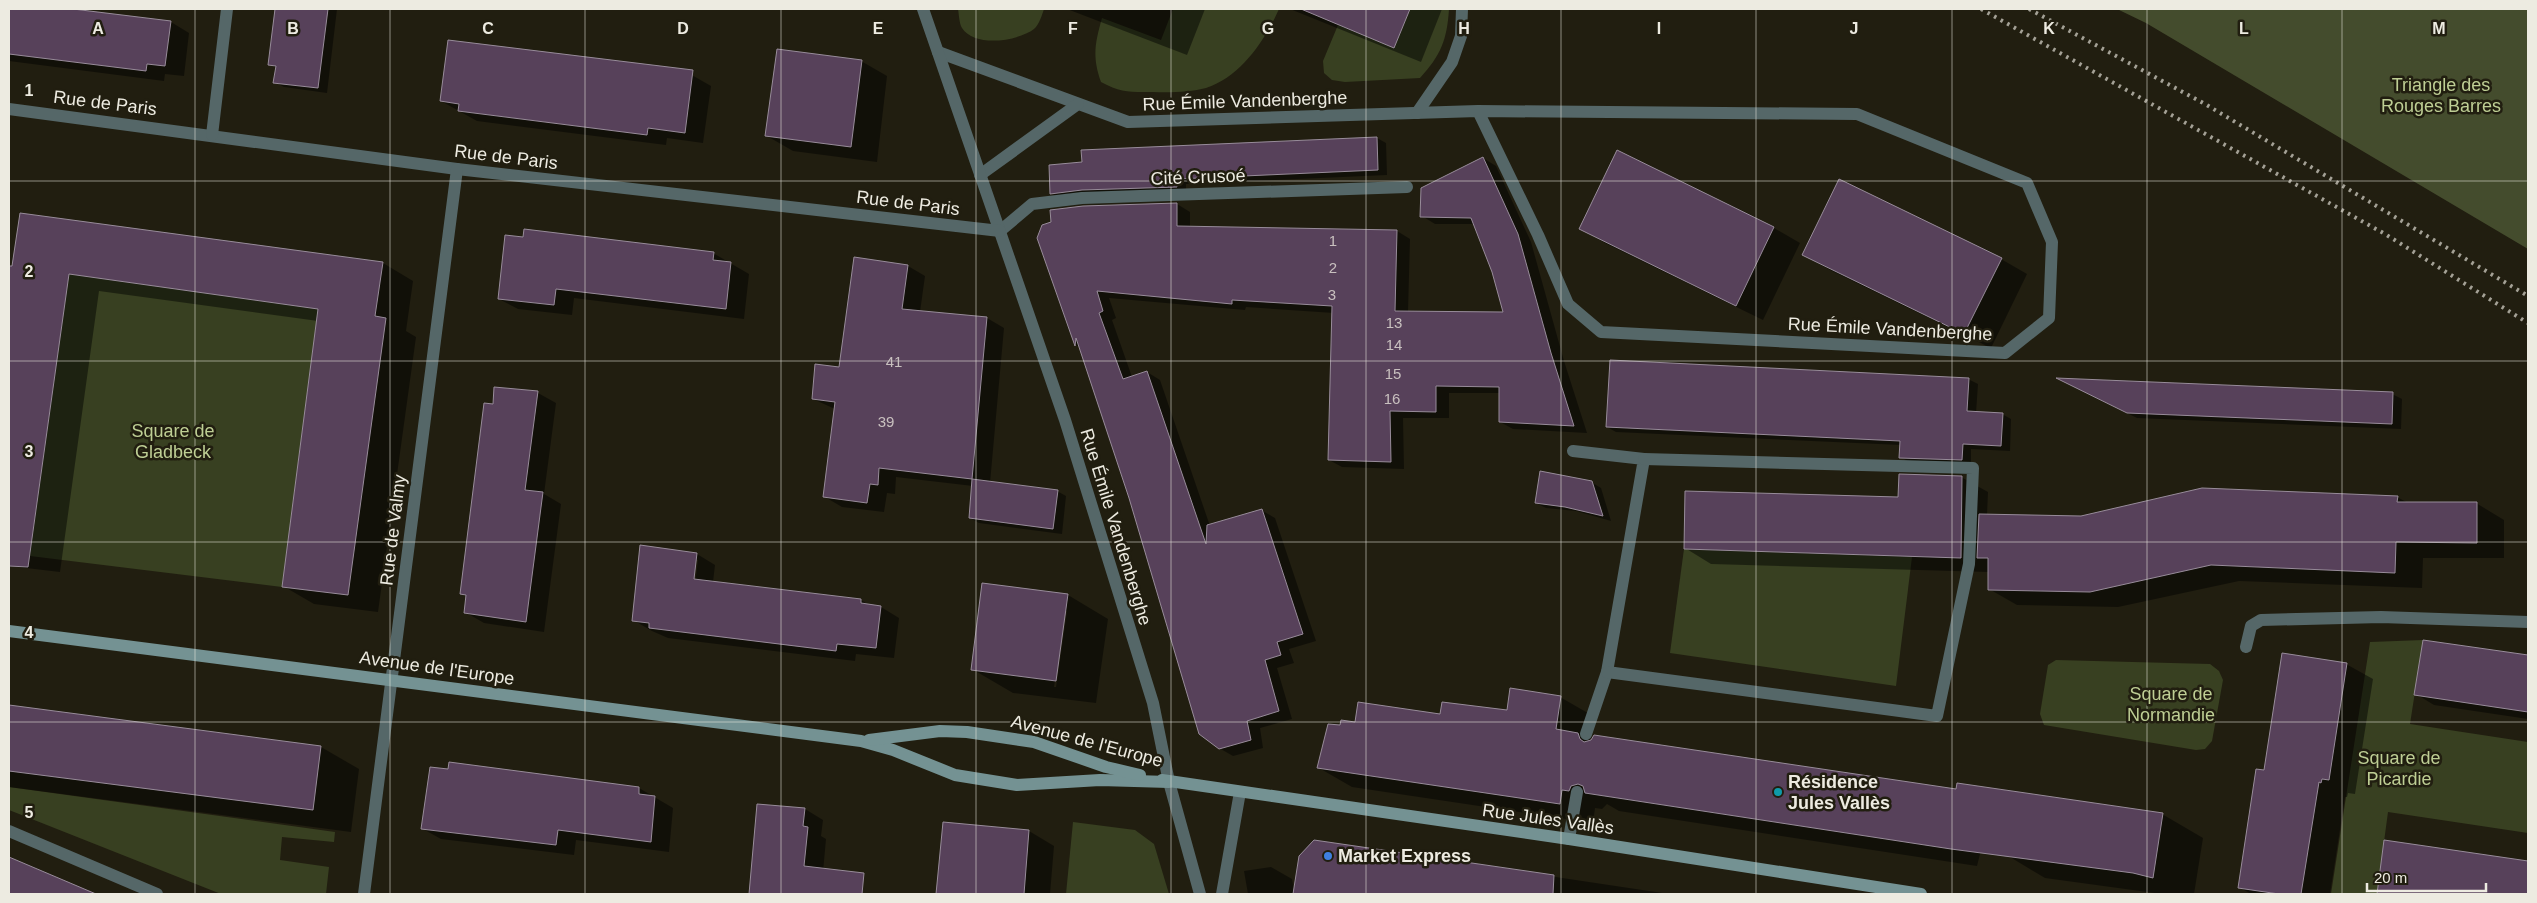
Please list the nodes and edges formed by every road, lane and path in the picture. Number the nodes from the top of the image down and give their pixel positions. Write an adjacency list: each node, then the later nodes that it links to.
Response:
1 (227, 9): 9 (street)
2 (923, 9): 4 (street, Rue Émile Vandenberghe)
3 (1462, 9): 8 (street)
4 (938, 52): 5 (street, Rue Émile Vandenberghe); 11 (street, Rue Émile Vandenberghe)
5 (1078, 104): 8 (street, Rue Émile Vandenberghe); 11 (street)
6 (9, 109): 9 (street, Rue de Paris)
7 (1478, 111): 7 (street, Rue Émile Vandenberghe); 8 (street, Rue Émile Vandenberghe)
8 (1417, 113)
9 (212, 135): 10 (street, Rue de Paris)
10 (457, 170): 13 (street, Rue de Paris); 20 (street, Rue de Valmy)
11 (980, 175): 13 (street, Rue Émile Vandenberghe)
12 (1406, 187): 13 (street, Cité Crusoé)
13 (1000, 232): 23 (street, Rue Émile Vandenberghe)
14 (1573, 451): 15 (street)
15 (1644, 459): 19 (street); 19 (street)
16 (2528, 622): 18 (street)
17 (9, 631): 20 (street, Avenue de l'Europe)
18 (2246, 647)
19 (1607, 672): 21 (street)
20 (392, 680): 22 (street, Avenue de l'Europe); 29 (street, Rue de Valmy)
21 (1586, 734)
22 (861, 741): 23 (street, Avenue de l'Europe); 23 (street, Avenue de l'Europe)
23 (1169, 782): 24 (street, Rue Jules Vallès); 30 (street, Rue Émile Vandenberghe)
24 (1240, 792): 27 (street, Rue Jules Vallès); 31 (street)
25 (1577, 792): 27 (street)
26 (9, 831): 28 (street)
27 (1569, 839): 32 (street, Rue Jules Vallès)
28 (157, 894)
29 (364, 894)
30 (1200, 894)
31 (1222, 894)
32 (1921, 894)

